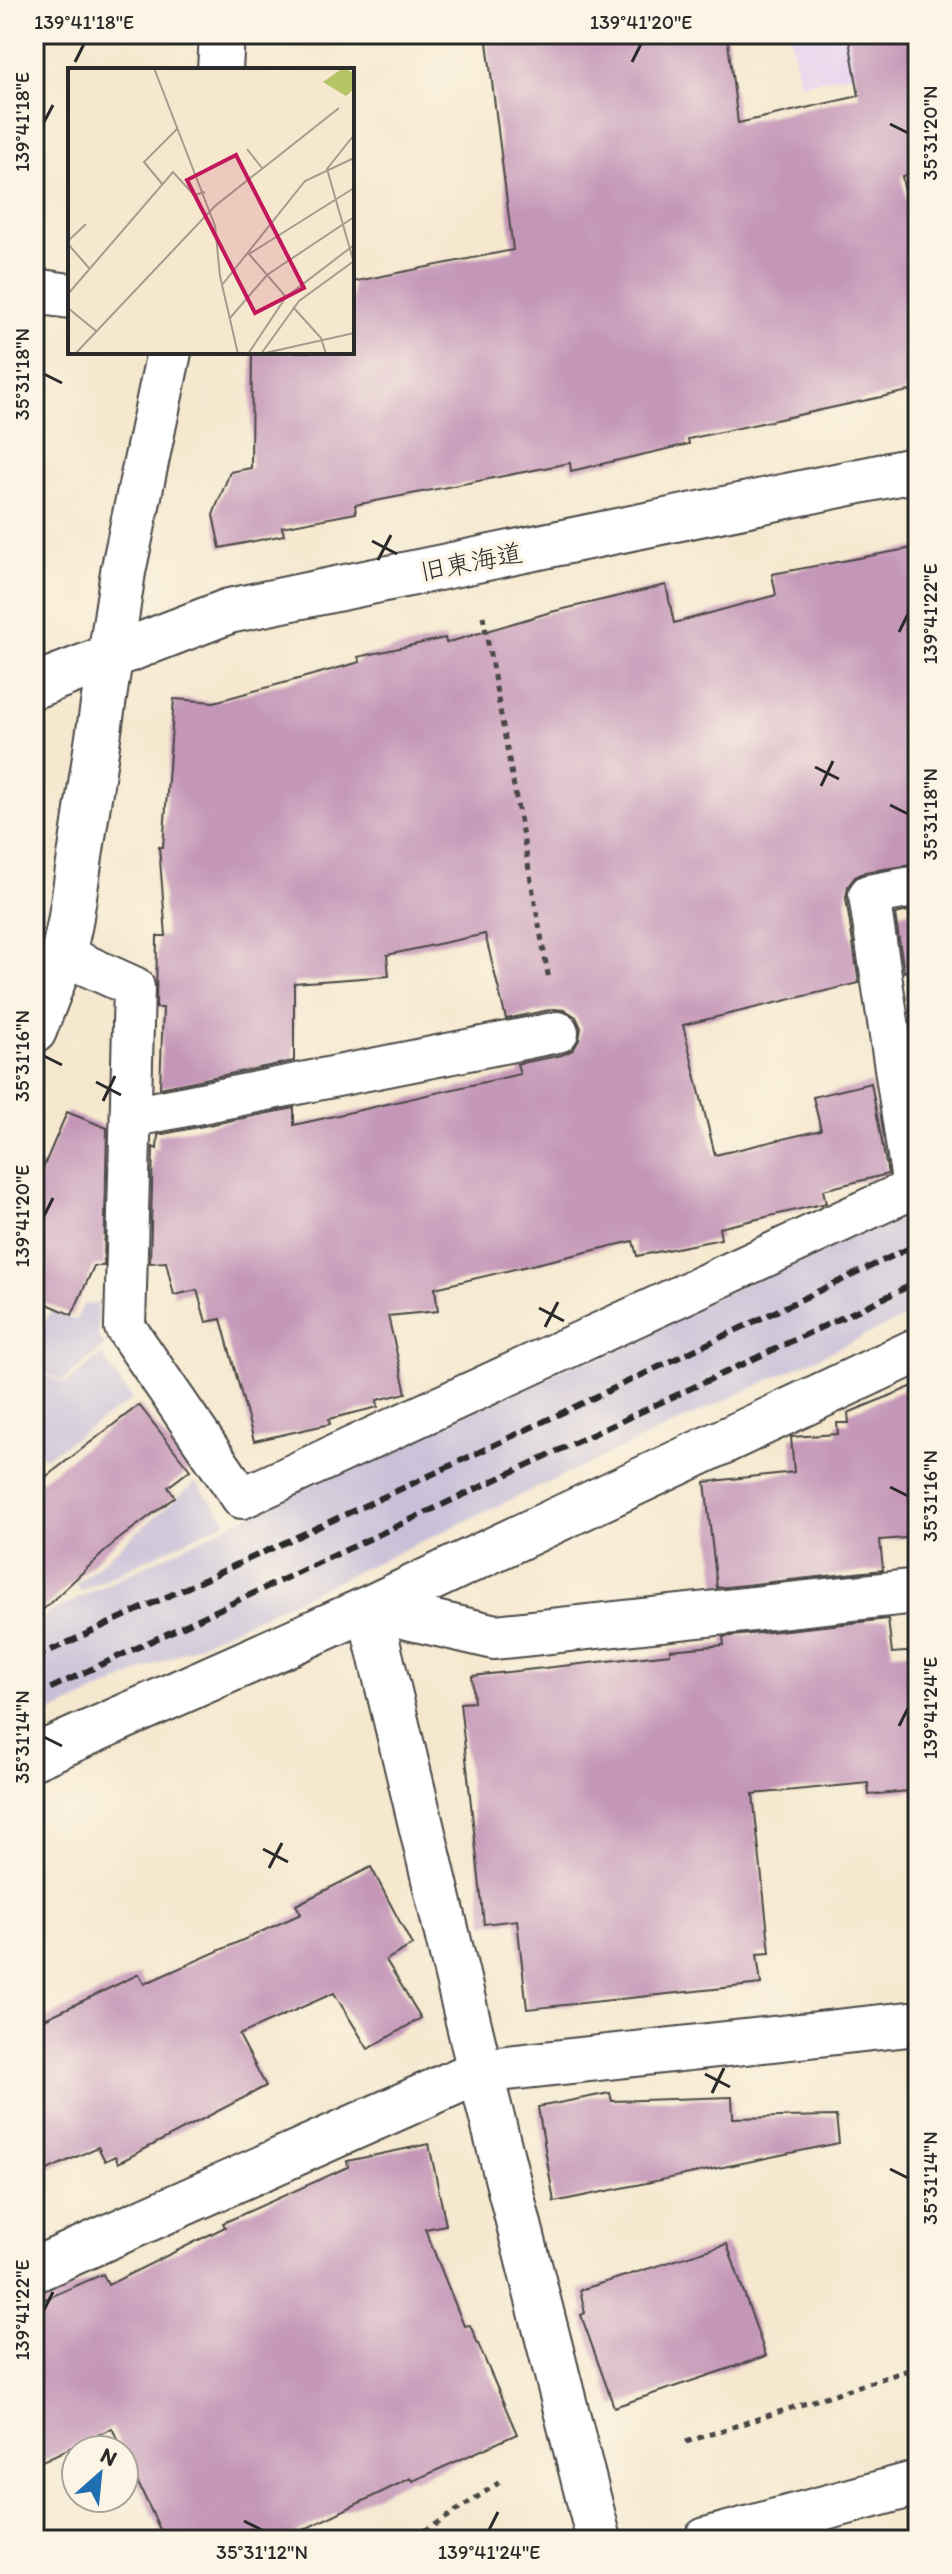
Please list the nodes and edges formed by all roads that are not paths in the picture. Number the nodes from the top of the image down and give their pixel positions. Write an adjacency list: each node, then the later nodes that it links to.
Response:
1 (222, 34): 2 (main road)
2 (220, 68)
3 (34, 291): 4 (main road)
4 (68, 296)
5 (169, 354): 7 (main road)
6 (918, 469): 7 (main road, 旧東海道)
7 (109, 658): 8 (main road, 旧東海道); 10 (main road)
8 (34, 686)
9 (918, 886): 14 (lane)
10 (63, 955): 11 (main road); 13 (lane)
11 (34, 1031)
12 (558, 1032): 13 (lane)
13 (131, 1117): 14 (lane)
14 (916, 1187)
15 (918, 1350): 17 (main road)
16 (918, 1591): 17 (main road)
17 (369, 1608): 18 (main road); 20 (main road)
18 (34, 1757)
19 (918, 2023): 20 (main road)
20 (480, 2071): 21 (main road); 23 (main road)
21 (34, 2270)
22 (918, 2483): 24 (main road)
23 (599, 2540)
24 (706, 2540)

